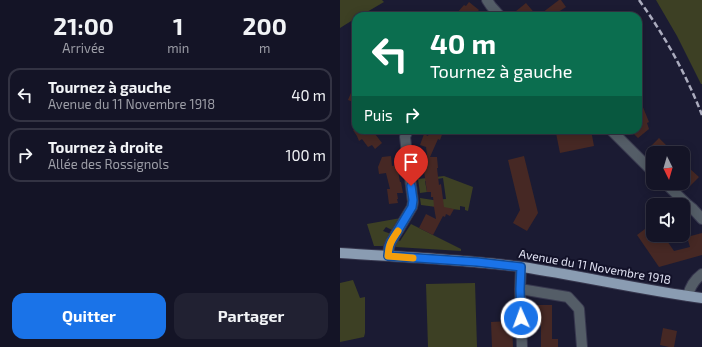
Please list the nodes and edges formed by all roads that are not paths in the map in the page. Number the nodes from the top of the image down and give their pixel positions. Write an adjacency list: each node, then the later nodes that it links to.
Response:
1 (487, 0): 2 (street)
2 (493, 12)
3 (406, 134): 9 (street)
4 (614, 134): 5 (street)
5 (646, 165)
6 (672, 190): 7 (street)
7 (702, 219)
8 (340, 253): 9 (main road, Avenue du 11 Novembre 1918)
9 (388, 256): 10 (main road, Avenue du 11 Novembre 1918)
10 (521, 267): 12 (street); 13 (main road, Avenue du 11 Novembre 1918)
11 (702, 274): 13 (street)
12 (520, 289): 15 (street); 16 (street)
13 (688, 296): 14 (main road, Avenue du 11 Novembre 1918)
14 (702, 298)
15 (522, 347)
16 (582, 347)

